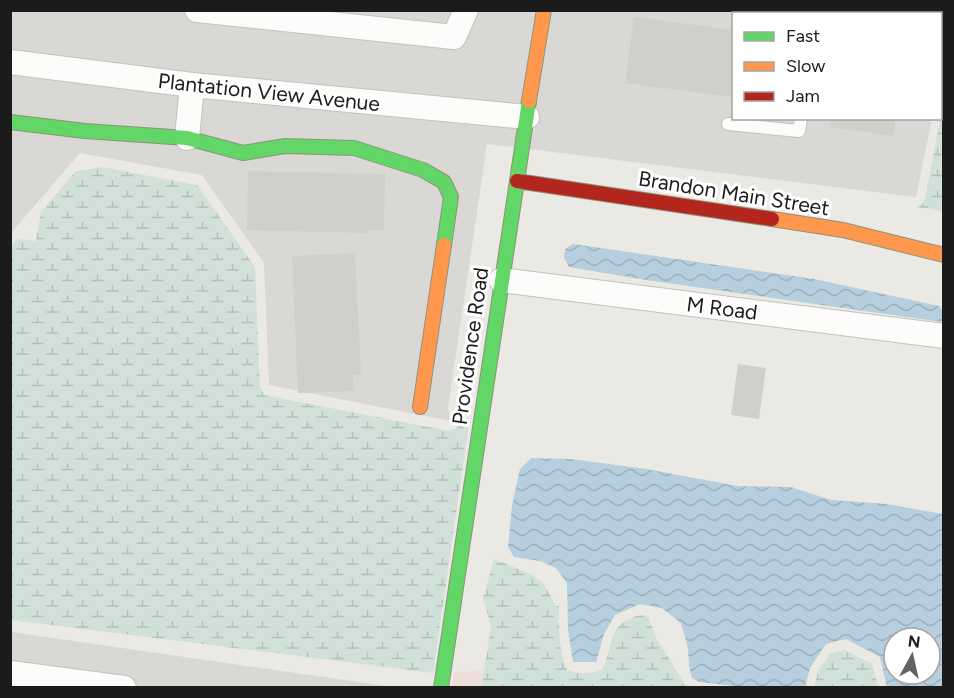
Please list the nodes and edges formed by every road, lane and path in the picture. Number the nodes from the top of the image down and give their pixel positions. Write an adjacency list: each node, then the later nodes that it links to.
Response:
1 (197, 10): 2 (street)
2 (466, 10)
3 (544, 10): 6 (street, Providence Road)
4 (10, 62): 5 (street, Plantation View Avenue)
5 (192, 85): 6 (street, Plantation View Avenue); 10 (street)
6 (527, 117): 11 (street, Providence Road)
7 (801, 120): 9 (lane)
8 (10, 122): 10 (street)
9 (728, 124)
10 (187, 138): 15 (street)
11 (517, 181): 12 (street, Brandon Main Street); 13 (street, Providence Road)
12 (944, 255)
13 (501, 280): 14 (street, M Road); 18 (street, Providence Road)
14 (944, 336)
15 (420, 407)
16 (10, 673): 17 (street)
17 (124, 687)
18 (441, 687)

